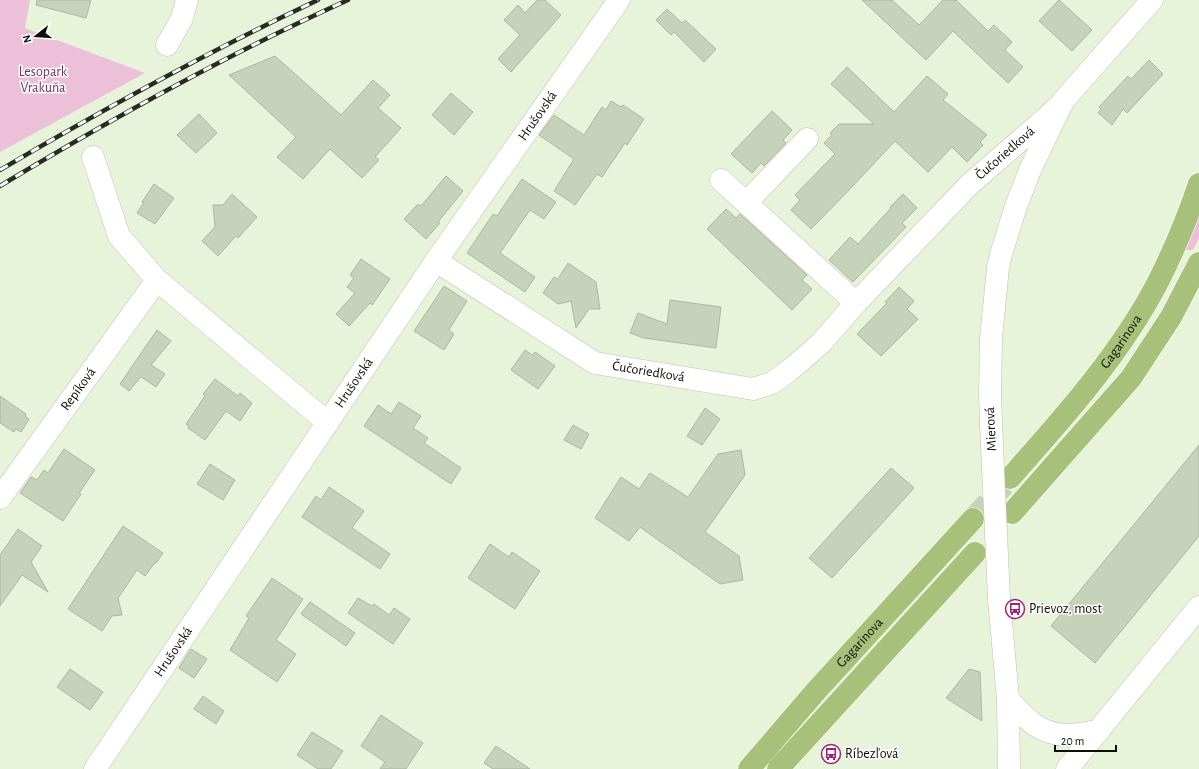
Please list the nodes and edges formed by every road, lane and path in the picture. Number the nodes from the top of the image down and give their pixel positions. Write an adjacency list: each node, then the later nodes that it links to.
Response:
1 (187, 0): 4 (street)
2 (618, 0): 11 (street, Hrušovská)
3 (1152, 0): 5 (street, Čučoriedková)
4 (167, 45)
5 (1063, 101): 14 (street, Čučoriedková); 22 (street, Mierová, bridge)
6 (807, 140): 10 (street)
7 (93, 157): 13 (street)
8 (721, 180): 10 (street)
9 (1199, 184): 16 (main road, Gagarinova)
10 (746, 203): 14 (street)
11 (436, 261): 14 (street, Čučoriedková); 15 (street, Hrušovská)
12 (1199, 263): 18 (main road, Gagarinova)
13 (157, 280): 15 (street); 17 (street, Repíková)
14 (856, 303)
15 (328, 423): 24 (street, Hrušovská)
16 (1010, 478)
17 (0, 498)
18 (1012, 513)
19 (973, 519): 25 (main road, Gagarinova)
20 (975, 553): 26 (main road, Gagarinova)
21 (1199, 607): 23 (street)
22 (1008, 699): 23 (street); 27 (street, Mierová)
23 (1099, 731): 28 (street); 29 (street)
24 (95, 769)
25 (749, 769)
26 (778, 769)
27 (1009, 769)
28 (1067, 769)
29 (1084, 769)

